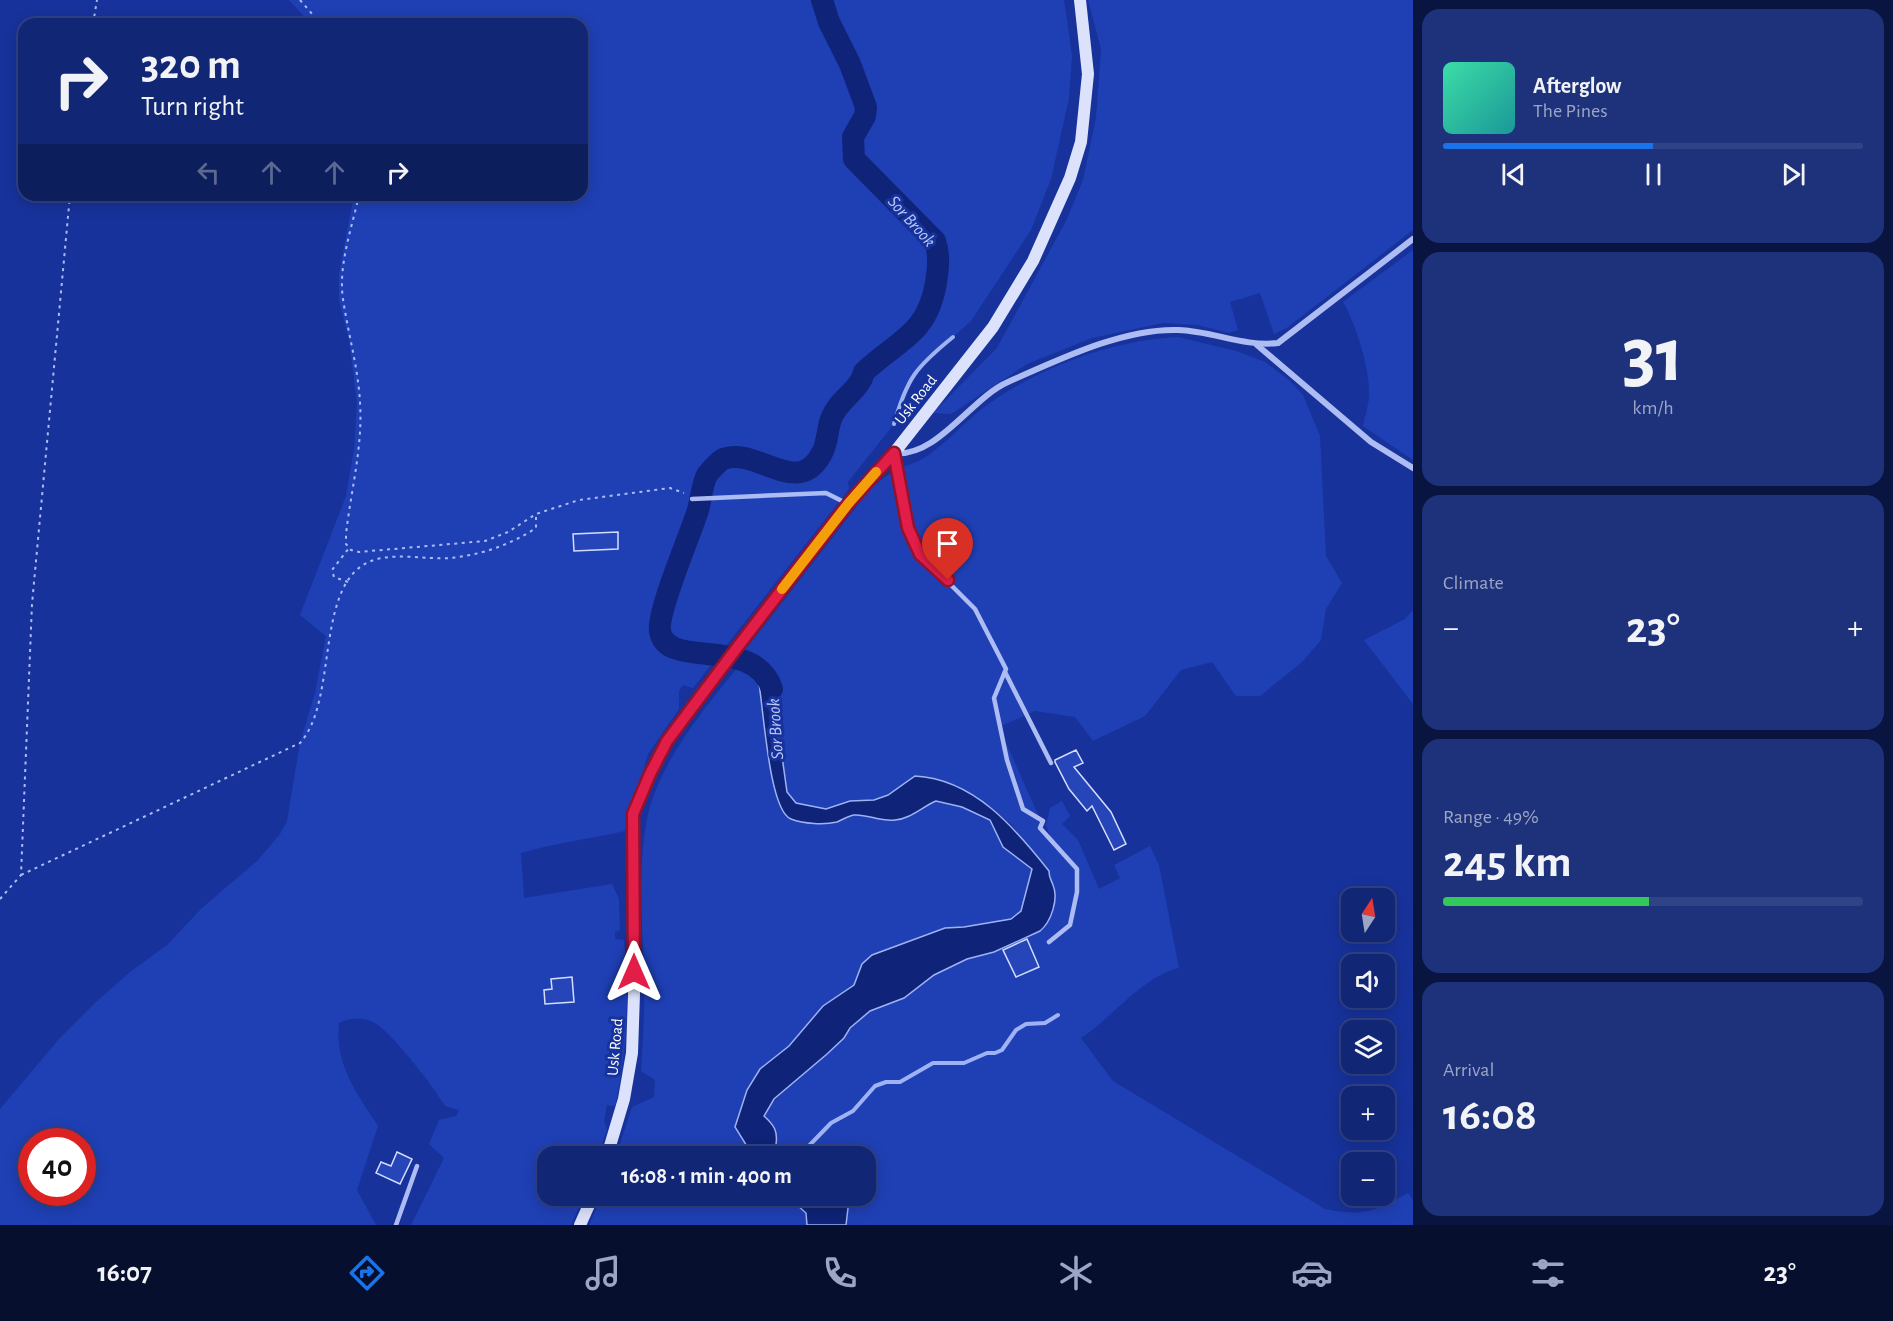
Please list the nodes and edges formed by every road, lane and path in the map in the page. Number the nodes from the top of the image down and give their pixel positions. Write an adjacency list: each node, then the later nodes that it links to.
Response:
1 (97, 0): 4 (path)
2 (300, 0): 5 (path)
3 (1080, 0): 10 (street, Usk Road)
4 (94, 18)
5 (316, 18)
6 (69, 201): 19 (path)
7 (358, 201): 15 (path)
8 (1413, 239): 9 (street)
9 (1257, 345): 10 (street); 11 (street)
10 (894, 453): 13 (street, Usk Road); 17 (lane)
11 (1413, 468)
12 (692, 499): 13 (lane); 14 (path)
13 (848, 504): 22 (street, Usk Road)
14 (536, 514): 15 (path); 16 (path)
15 (349, 548): 16 (path)
16 (348, 582): 19 (path)
17 (1005, 672): 18 (lane); 21 (lane)
18 (1052, 763)
19 (21, 875): 20 (path)
20 (0, 899)
21 (1049, 942)
22 (610, 1146)
23 (417, 1166): 25 (lane)
24 (588, 1206): 26 (street)
25 (396, 1225)
26 (580, 1225)

